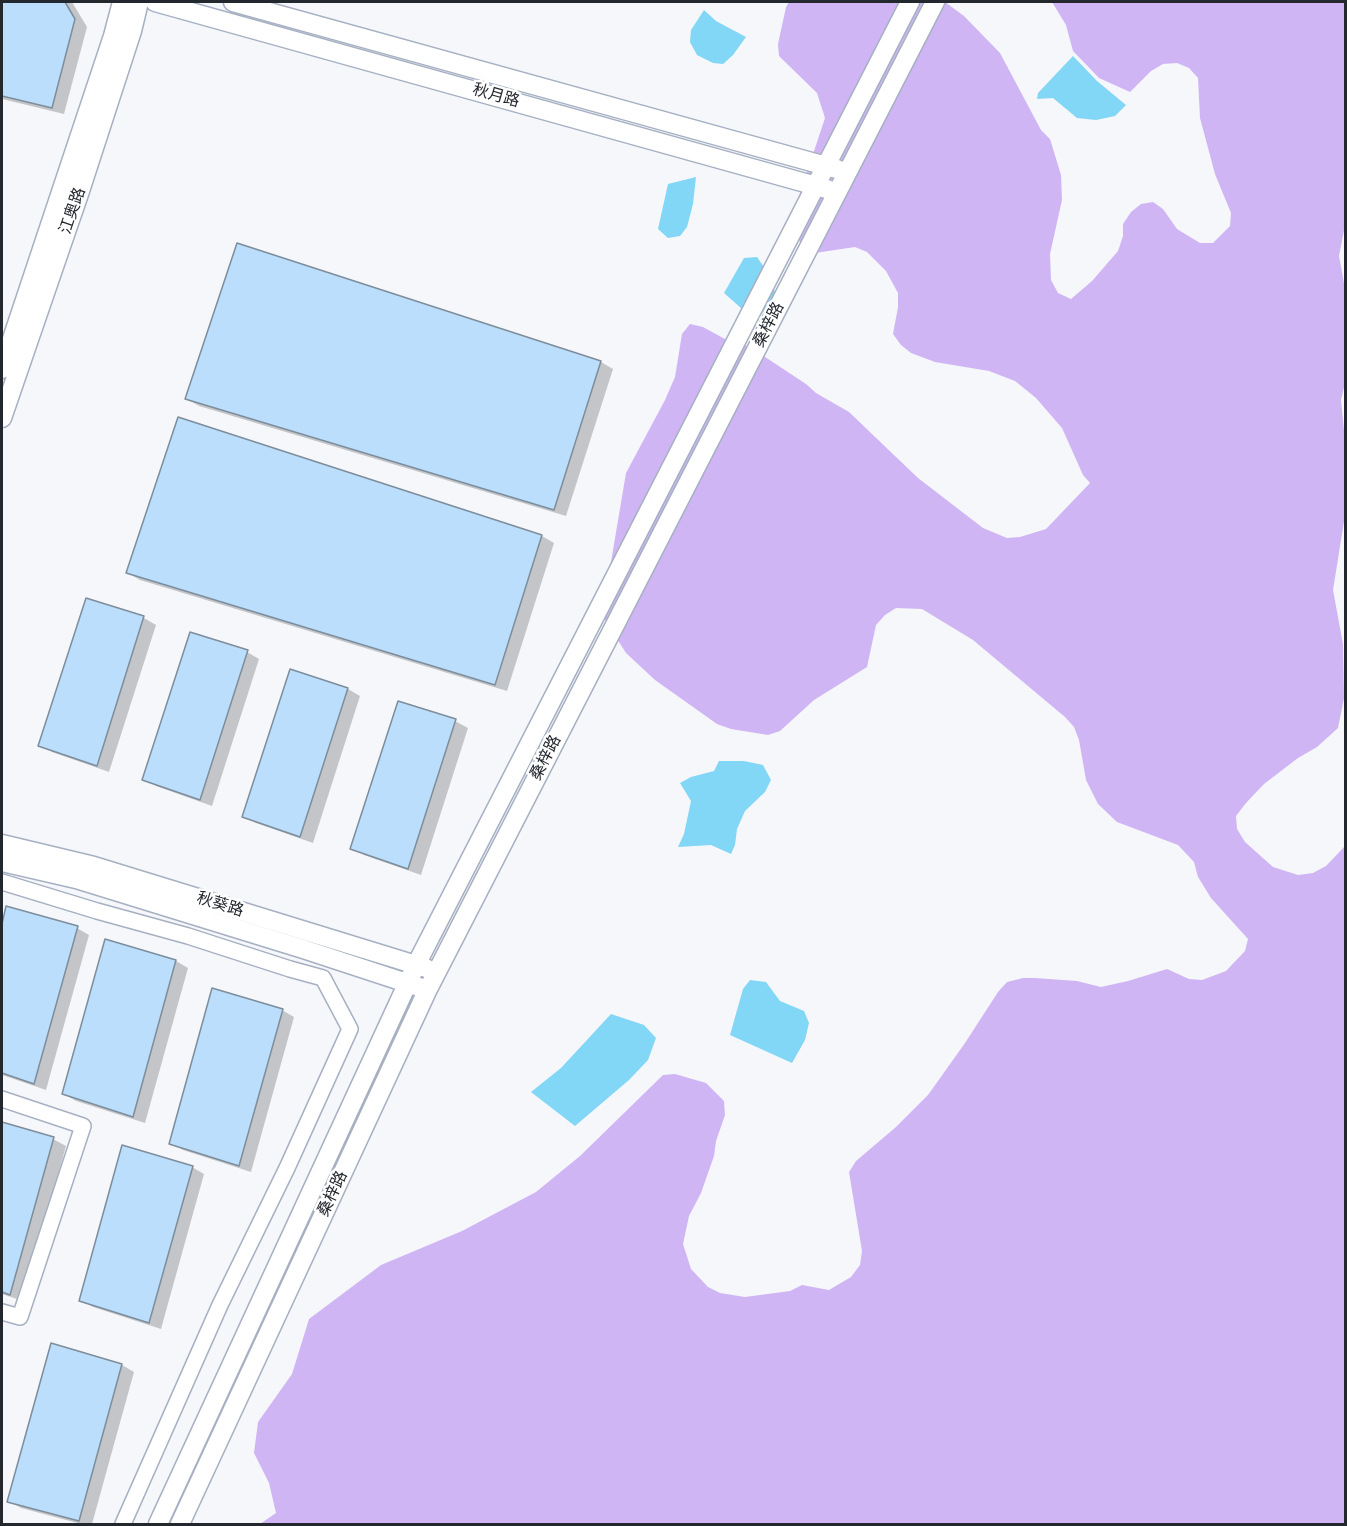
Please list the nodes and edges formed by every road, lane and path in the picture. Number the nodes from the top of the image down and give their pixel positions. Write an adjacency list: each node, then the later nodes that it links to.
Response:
1 (122, 2): 11 (street, 江奥路)
2 (139, 2): 12 (street, 江奥路)
3 (155, 2): 9 (street, 秋月路)
4 (233, 2): 7 (street, 秋月路)
5 (910, 2): 7 (street, 桑梓路)
6 (935, 2): 8 (street, 桑梓路)
7 (825, 166): 8 (street, 秋月路); 9 (street, 桑梓路)
8 (848, 172): 10 (street, 桑梓路)
9 (816, 185): 10 (street, 秋月路); 16 (street, 桑梓路)
10 (837, 193): 17 (street, 桑梓路)
11 (2, 369)
12 (2, 418)
13 (2, 844): 16 (street, 秋葵路)
14 (2, 862): 18 (street, 秋葵路)
15 (2, 882): 22 (street)
16 (416, 965): 17 (street, 秋葵路); 18 (street, 桑梓路)
17 (437, 971): 19 (street, 桑梓路)
18 (409, 983): 19 (street, 秋葵路); 23 (street, 桑梓路)
19 (427, 991): 24 (street, 桑梓路)
20 (2, 1100): 21 (street)
21 (2, 1312)
22 (123, 1524)
23 (158, 1524)
24 (180, 1524)

